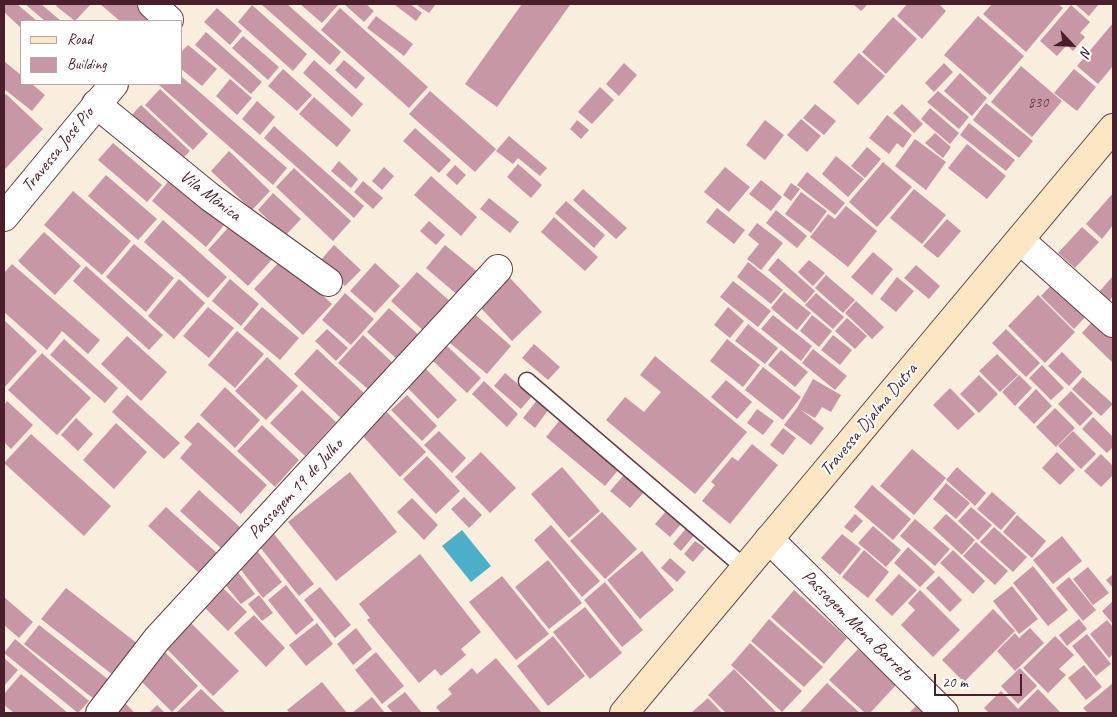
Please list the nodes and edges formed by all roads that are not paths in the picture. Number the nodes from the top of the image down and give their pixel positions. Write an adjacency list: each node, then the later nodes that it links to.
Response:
1 (113, 85): 2 (street, Travessa José Pio)
2 (96, 104): 4 (street, Travessa José Pio); 7 (street, Vila Mônica)
3 (1113, 128): 5 (street, Travessa Djalma Dutra)
4 (4, 217)
5 (1020, 240): 8 (street); 10 (street, Travessa Djalma Dutra)
6 (498, 269): 12 (street, Passagem 19 de Julho)
7 (328, 282)
8 (1113, 323)
9 (527, 381): 11 (lane)
10 (770, 539): 11 (street, Travessa Djalma Dutra); 14 (street, Passagem Mena Barreto)
11 (745, 568): 13 (street, Travessa Djalma Dutra)
12 (100, 713)
13 (624, 713)
14 (944, 713)

